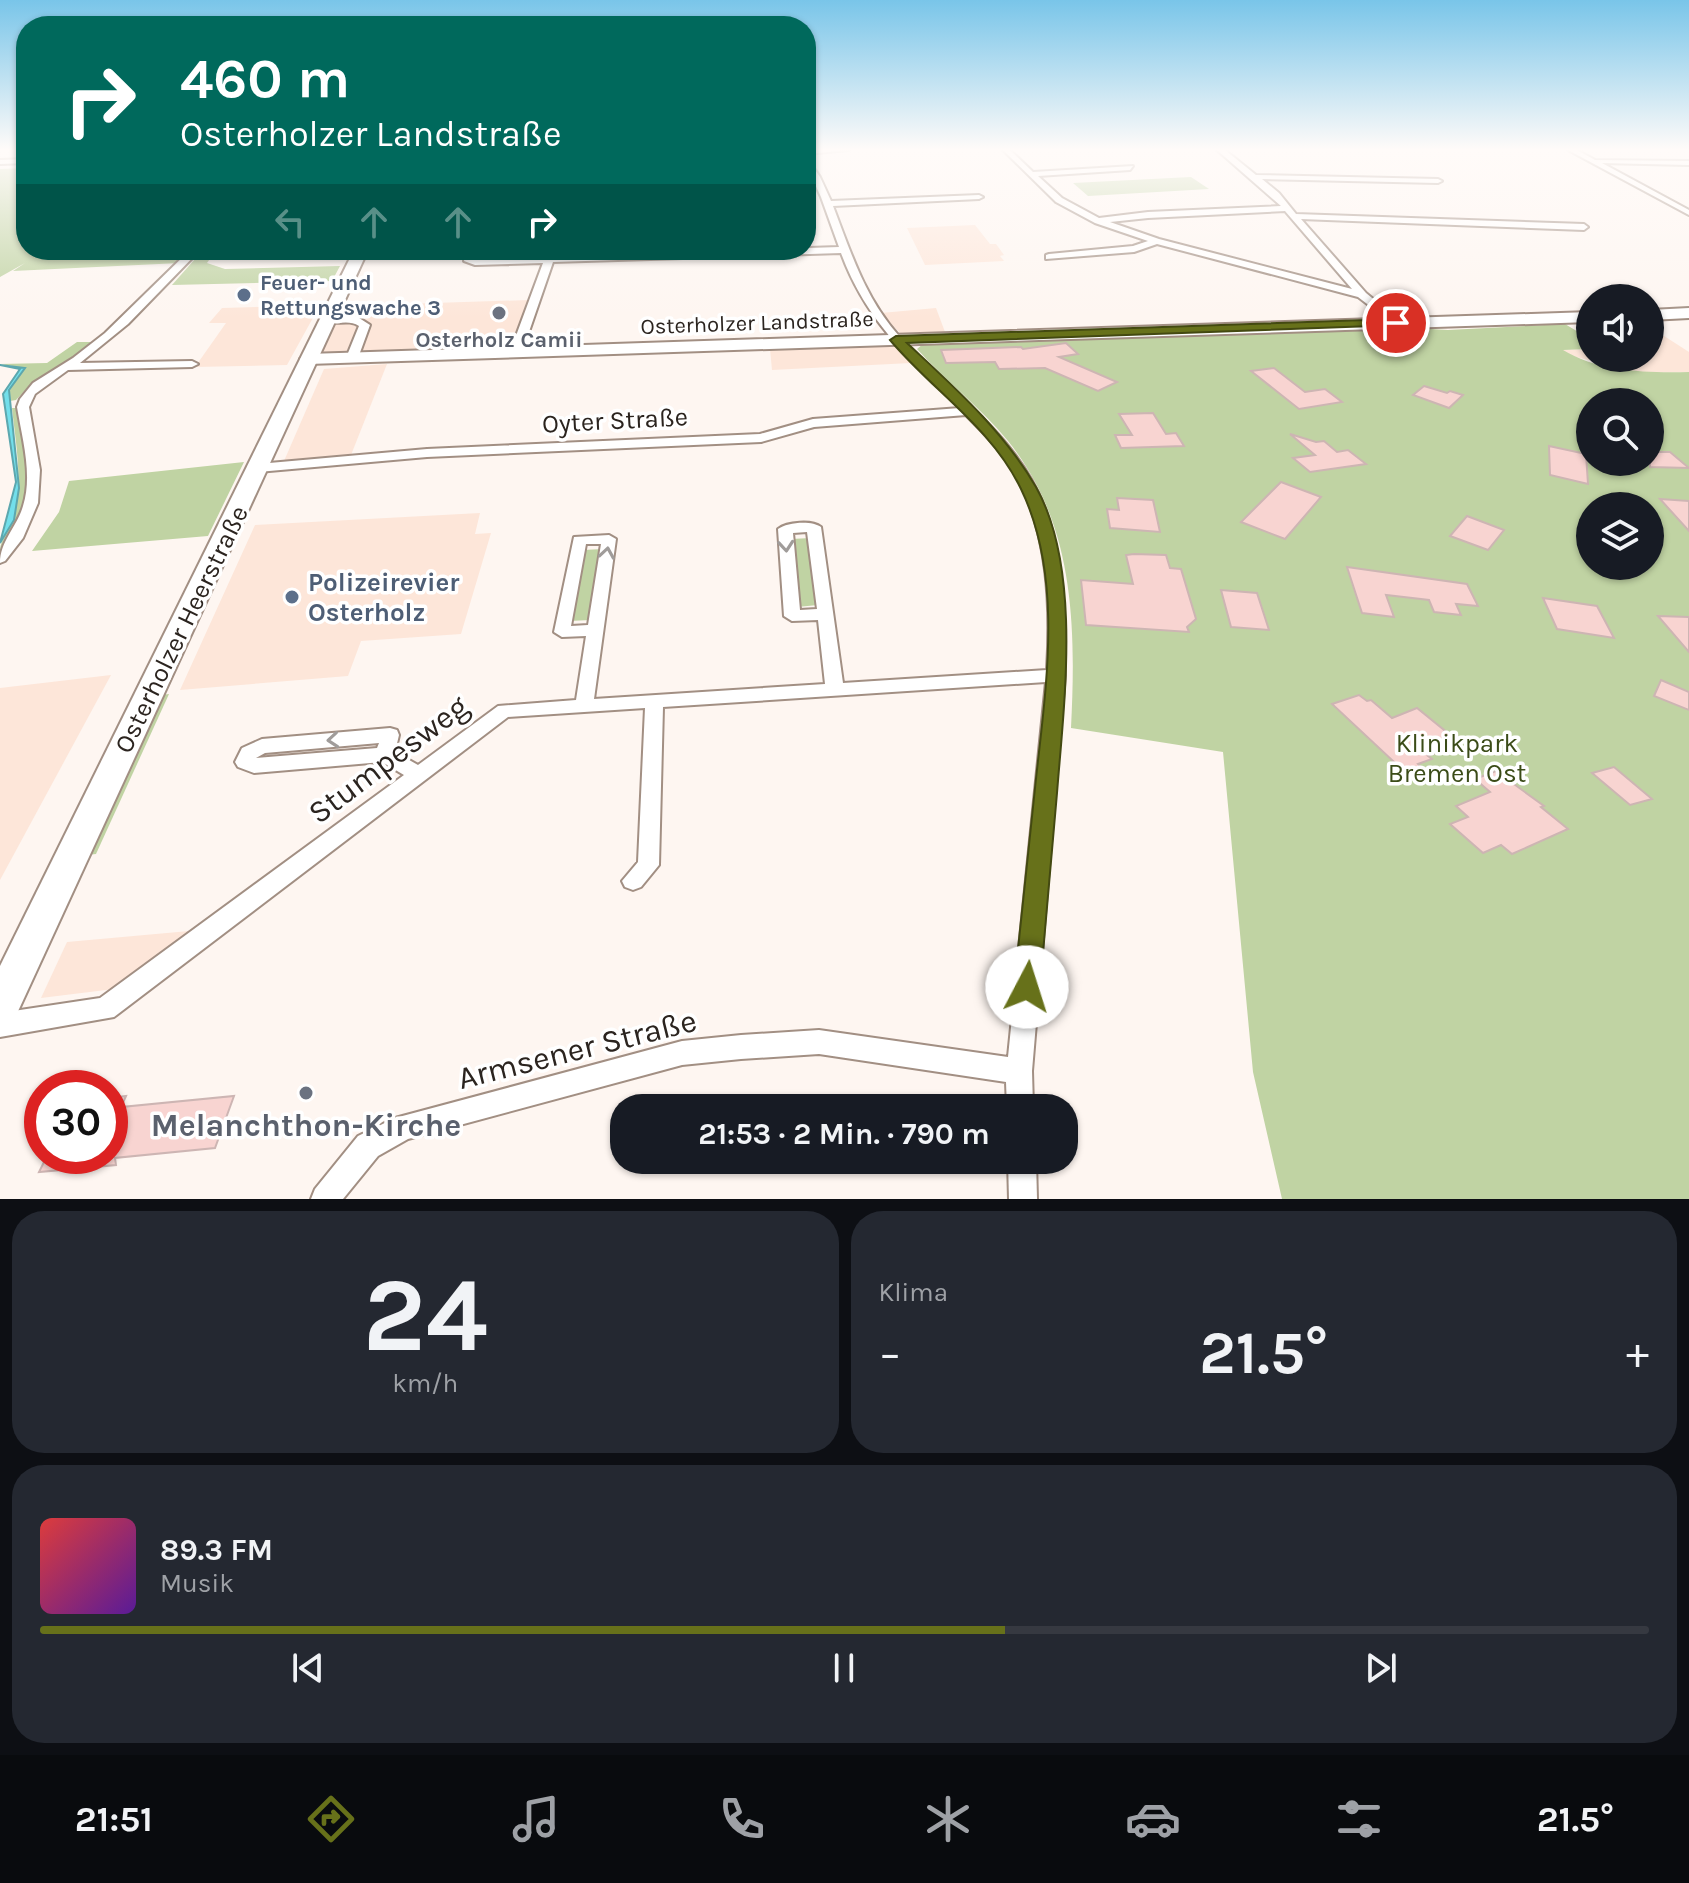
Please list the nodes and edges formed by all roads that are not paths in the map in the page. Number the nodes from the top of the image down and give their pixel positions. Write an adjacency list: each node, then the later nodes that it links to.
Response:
1 (830, 206): 8 (street)
2 (1070, 206): 5 (street)
3 (1289, 208): 4 (street); 5 (street)
4 (1297, 216): 6 (street); 15 (street)
5 (1098, 221): 7 (street)
6 (1584, 227)
7 (1156, 241): 10 (street); 15 (street)
8 (845, 250): 9 (street); 21 (street)
9 (816, 251)
10 (1049, 257)
11 (186, 260): 26 (street)
12 (356, 260): 19 (main road, Osterholzer Heerstraße)
13 (471, 260): 14 (street)
14 (549, 260): 22 (street)
15 (1362, 295): 20 (street)
16 (1689, 313): 17 (main road)
17 (1664, 314)
18 (1576, 317): 20 (main road, Osterholzer Landstraße)
19 (328, 320): 23 (street); 24 (main road, Osterholzer Heerstraße)
20 (1396, 323): 21 (main road, Osterholzer Landstraße)
21 (896, 340): 22 (main road, Osterholzer Landstraße); 27 (street)
22 (516, 352): 23 (main road, Osterholzer Landstraße)
23 (352, 358): 24 (main road, Osterholzer Landstraße)
24 (308, 359): 28 (main road, Osterholzer Heerstraße)
25 (192, 364): 26 (street)
26 (65, 367): 29 (street)
27 (972, 411): 28 (street, Oyter Straße); 32 (street)
28 (258, 468): 39 (main road, Osterholzer Heerstraße)
29 (0, 558)
30 (825, 614): 30 (street, one-way to 30); 33 (street)
31 (595, 630): 31 (street, one-way to 31); 35 (street)
32 (1056, 675): 33 (street, Stumpesweg); 41 (street)
33 (835, 689): 34 (street, Stumpesweg)
34 (654, 701): 35 (street, Stumpesweg); 38 (street)
35 (584, 705): 37 (street, Stumpesweg)
36 (385, 755): 36 (street, one-way to 36); 37 (street)
37 (417, 774): 40 (street, Stumpesweg)
38 (633, 881)
39 (0, 1007)
40 (0, 1025)
41 (1019, 1071): 42 (street); 44 (street, Armsener Straße)
42 (1020, 1094)
43 (1022, 1174): 45 (street)
44 (325, 1199)
45 (1023, 1199)

